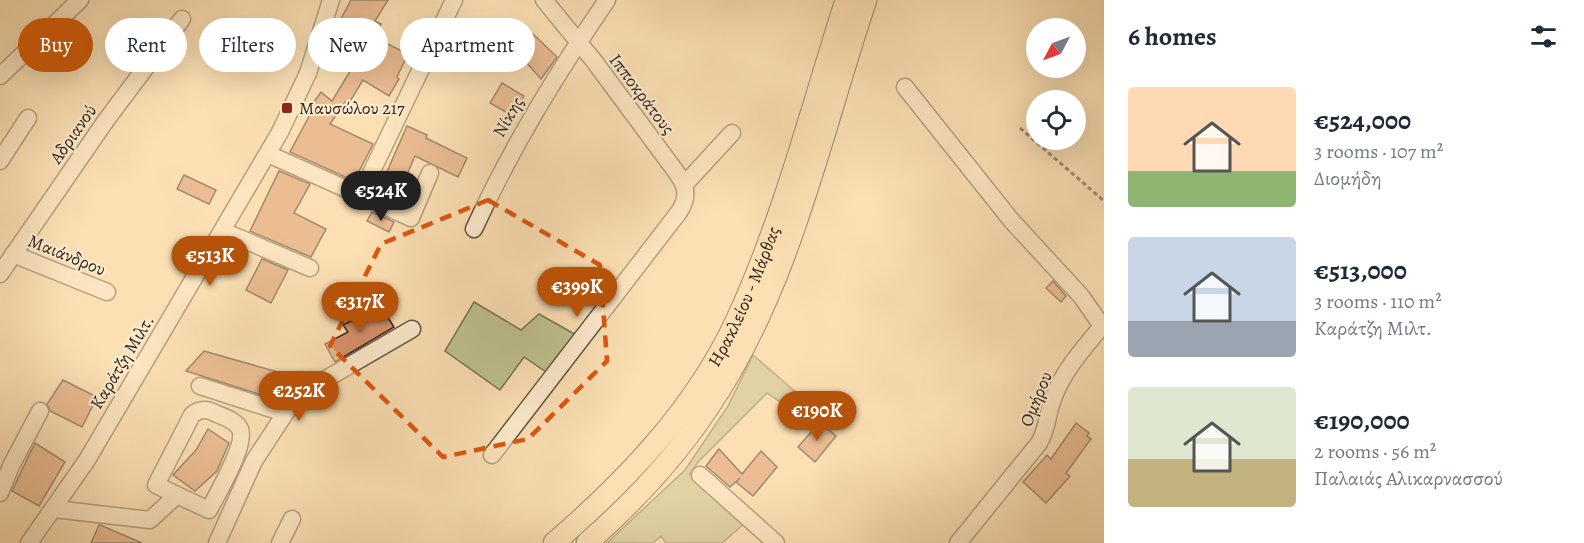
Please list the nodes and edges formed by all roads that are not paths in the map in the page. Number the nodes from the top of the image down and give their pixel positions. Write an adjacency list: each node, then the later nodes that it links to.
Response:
1 (80, 0): 10 (street)
2 (331, 0): 14 (street, Καράτζη Μιλτ.)
3 (454, 0): 18 (street)
4 (544, 0): 8 (street, Ιπποκράτους)
5 (607, 0): 8 (street, Νίκης)
6 (846, 0): 39 (main road, Ηρακλείου - Μάρθας)
7 (866, 0): 40 (main road, Ηρακλείου - Μάρθας)
8 (578, 43): 17 (street, Ιπποκράτους); 19 (street, Νίκης)
9 (142, 72): 21 (street, Αδριανού)
10 (0, 76)
11 (905, 87): 25 (street)
12 (28, 118): 15 (street)
13 (732, 133): 17 (street)
14 (268, 153): 18 (street); 20 (street, Καράτζη Μιλτ.)
15 (0, 161)
16 (430, 174): 18 (street)
17 (685, 184): 30 (street)
18 (360, 196)
19 (474, 229)
20 (223, 231): 22 (street); 34 (street, Καράτζη Μιλτ.)
21 (13, 254): 23 (street, Αδριανού); 24 (street, Μαιάνδρου)
22 (310, 268)
23 (0, 274)
24 (107, 292)
25 (1103, 325): 42 (street, Ομήρου)
26 (412, 329): 29 (street)
27 (200, 386): 29 (street)
28 (40, 411): 32 (street)
29 (284, 413): 37 (street)
30 (492, 455)
31 (700, 475): 41 (street)
32 (0, 493)
33 (177, 495): 33 (street); 34 (street)
34 (54, 509): 36 (street, Καράτζη Μιλτ.)
35 (292, 519): 38 (street)
36 (29, 543)
37 (217, 543)
38 (280, 543)
39 (554, 543)
40 (587, 543)
41 (776, 543)
42 (958, 543)

